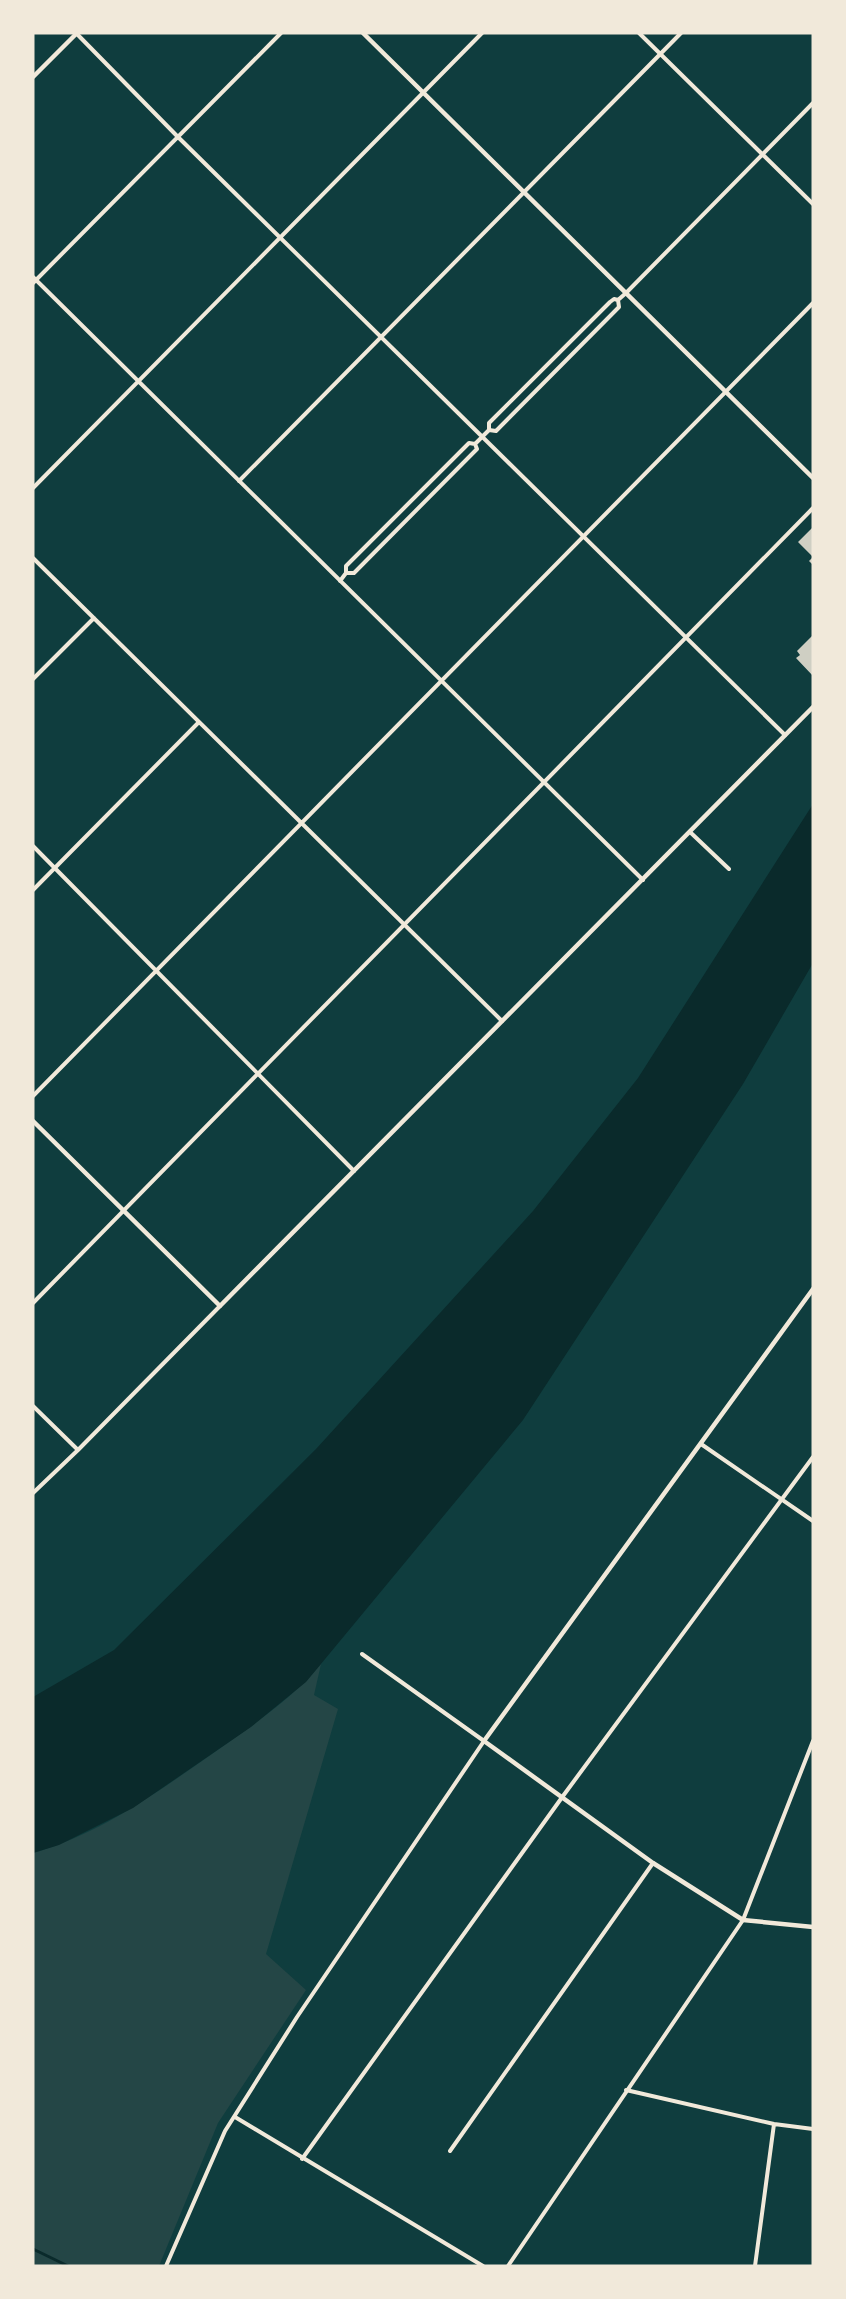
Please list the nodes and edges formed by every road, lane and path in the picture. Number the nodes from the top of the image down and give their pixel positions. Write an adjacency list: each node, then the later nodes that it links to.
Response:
1 (76, 33): 8 (street); 11 (street)
2 (281, 33): 11 (street)
3 (363, 33): 9 (street)
4 (482, 33): 9 (street)
5 (639, 33): 7 (street)
6 (681, 33): 7 (street)
7 (660, 54): 12 (street); 13 (street)
8 (33, 77)
9 (423, 92): 13 (street); 15 (street)
10 (813, 104): 12 (street)
11 (178, 136): 15 (street); 16 (street)
12 (762, 155): 14 (street); 17 (street)
13 (525, 192): 17 (street); 20 (street)
14 (813, 204)
15 (280, 237): 20 (street); 21 (street)
16 (34, 280): 21 (street)
17 (626, 293): 18 (street); 22 (street)
18 (618, 300): 23 (street); 23 (street)
19 (813, 303): 22 (street)
20 (381, 337): 24 (street); 27 (street)
21 (138, 381): 27 (street); 28 (street)
22 (726, 392): 26 (street); 30 (street)
23 (489, 430): 24 (street)
24 (483, 437): 25 (street); 30 (street)
25 (475, 444): 32 (street); 32 (street)
26 (813, 478)
27 (239, 482): 33 (street)
28 (33, 488)
29 (813, 508): 35 (street)
30 (584, 537): 35 (street); 37 (street)
31 (33, 558): 34 (street)
32 (346, 573): 33 (street)
33 (340, 581): 37 (street)
34 (94, 618): 36 (street); 39 (street)
35 (686, 638): 40 (street); 41 (street)
36 (33, 679)
37 (441, 682): 41 (street); 42 (street)
38 (813, 707): 40 (street)
39 (199, 722): 42 (street); 45 (street)
40 (785, 735): 43 (street)
41 (544, 782): 47 (street); 49 (street)
42 (302, 822): 49 (street); 50 (street)
43 (690, 832): 46 (street); 47 (street)
44 (33, 846): 45 (street)
45 (54, 869): 48 (street); 50 (street)
46 (729, 870)
47 (643, 880): 51 (street)
48 (33, 890)
49 (405, 924): 51 (street); 52 (street)
50 (155, 970): 52 (street); 53 (street)
51 (502, 1021): 55 (street)
52 (258, 1074): 55 (street); 56 (street)
53 (33, 1096)
54 (33, 1121): 56 (street)
55 (354, 1171): 59 (street)
56 (123, 1211): 58 (street); 59 (street)
57 (813, 1289): 61 (street)
58 (33, 1304)
59 (220, 1306): 62 (street)
60 (33, 1406): 62 (street)
61 (701, 1444): 65 (street); 68 (street)
62 (78, 1450): 64 (street)
63 (813, 1457): 65 (street)
64 (33, 1493)
65 (782, 1500): 66 (street); 70 (street)
66 (813, 1521)
67 (362, 1654): 68 (street)
68 (484, 1741): 70 (street); 75 (street)
69 (813, 1741): 72 (street)
70 (563, 1796): 71 (street); 79 (street)
71 (653, 1863): 72 (street); 78 (street)
72 (743, 1920): 73 (street); 74 (street)
73 (813, 1927)
74 (626, 2090): 76 (street); 82 (street)
75 (234, 2117): 79 (street); 80 (street)
76 (774, 2124): 77 (street); 83 (street)
77 (813, 2129)
78 (450, 2151)
79 (302, 2159): 81 (street)
80 (166, 2266)
81 (483, 2266)
82 (508, 2266)
83 (755, 2266)

